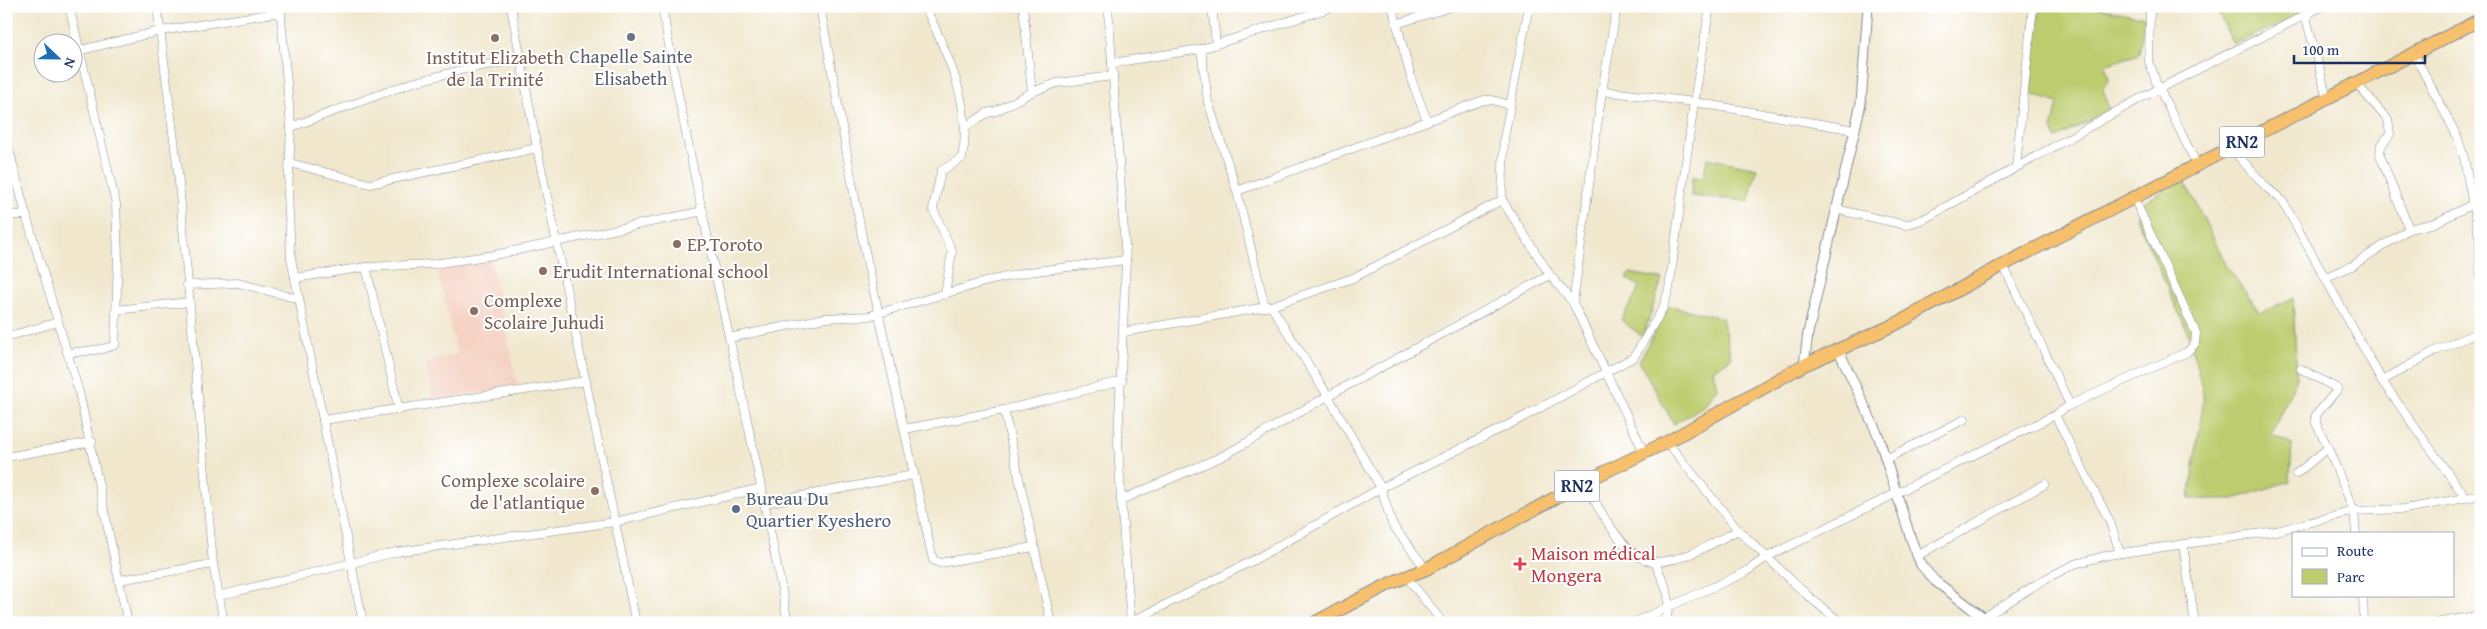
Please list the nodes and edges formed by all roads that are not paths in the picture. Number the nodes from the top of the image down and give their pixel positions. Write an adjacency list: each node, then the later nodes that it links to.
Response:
1 (70, 6): 26 (street)
2 (157, 6): 25 (street)
3 (511, 6): 32 (street)
4 (662, 6): 57 (street)
5 (820, 6): 75 (street)
6 (925, 6): 44 (street)
7 (1023, 6): 38 (street)
8 (1108, 6): 33 (street)
9 (1212, 6): 27 (street)
10 (1336, 6): 27 (street)
11 (1392, 6): 24 (street)
12 (1454, 6): 24 (street)
13 (1529, 6): 41 (street)
14 (1618, 6): 37 (street)
15 (1710, 6): 40 (street)
16 (1868, 6): 45 (street)
17 (2033, 6): 51 (street)
18 (2150, 6): 36 (street)
19 (2302, 6): 22 (street)
20 (2323, 6): 22 (street)
21 (280, 9): 25 (street); 43 (street)
22 (2304, 17): 36 (street); 39 (street)
23 (2481, 19): 31 (highway, RN2)
24 (1396, 24): 42 (street)
25 (160, 31): 29 (street); 68 (street)
26 (76, 32)
27 (1216, 44): 28 (street)
28 (1201, 49): 33 (street); 52 (street)
29 (82, 50)
30 (82, 54): 74 (street)
31 (2414, 54): 35 (highway, RN2); 55 (street)
32 (522, 59): 43 (street); 47 (street)
33 (1112, 63): 34 (street)
34 (1113, 76): 38 (street); 62 (street)
35 (2356, 83): 39 (highway, RN2); 60 (street)
36 (2160, 89): 50 (street); 51 (street)
37 (1602, 91): 40 (street); 72 (street)
38 (1032, 92): 44 (street)
39 (2327, 98): 48 (highway, RN2)
40 (1694, 102): 45 (street); 86 (street)
41 (1510, 106): 42 (street); 54 (street)
42 (1427, 121): 52 (street)
43 (292, 127): 49 (street)
44 (965, 127): 69 (street)
45 (1856, 130): 56 (street)
46 (6, 138): 59 (street)
47 (537, 148): 49 (street); 61 (street)
48 (2231, 148): 50 (highway, RN2); 66 (street)
49 (290, 163): 67 (street)
50 (2197, 165): 53 (highway, RN2)
51 (2016, 166): 56 (street)
52 (1237, 191): 73 (street)
53 (2134, 198): 63 (highway, RN2); 91 (street)
54 (1502, 200): 65 (street); 73 (street)
55 (2477, 202): 60 (street); 76 (street)
56 (1835, 209): 84 (street)
57 (703, 211): 61 (street); 81 (street)
58 (6, 214): 59 (street)
59 (26, 214): 77 (street)
60 (2409, 229): 66 (street)
61 (557, 242): 64 (street); 88 (street)
62 (1126, 260): 69 (street); 79 (street)
63 (2003, 266): 82 (highway, RN2); 91 (street)
64 (366, 267): 67 (street); 92 (street)
65 (1550, 275): 72 (street); 90 (street)
66 (2326, 276): 89 (street)
67 (296, 278): 70 (street)
68 (188, 285): 70 (street); 71 (street)
69 (945, 295): 75 (street)
70 (299, 299): 96 (street)
71 (189, 302): 74 (street); 126 (street)
72 (1573, 303): 86 (street)
73 (1268, 306): 79 (street); 90 (street)
74 (116, 310): 83 (street)
75 (879, 313): 81 (street); 97 (street)
76 (2481, 316)
77 (58, 322): 80 (street); 83 (street)
78 (2481, 331): 89 (street)
79 (1124, 332): 87 (street)
80 (6, 338)
81 (728, 338): 108 (street)
82 (1840, 350): 84 (highway, RN2); 103 (street)
83 (69, 353): 98 (street)
84 (1804, 365): 99 (highway, RN2)
85 (2301, 369): 100 (street)
86 (1605, 374): 101 (street); 109 (street)
87 (1122, 380): 93 (street); 113 (street)
88 (586, 381): 92 (street); 116 (street)
89 (2382, 381): 112 (street)
90 (1328, 396): 109 (street); 113 (street)
91 (2070, 405): 94 (street)
92 (399, 410): 96 (street)
93 (1004, 410): 97 (street); 120 (street)
94 (2055, 415): 110 (street); 121 (street)
95 (1965, 419): 103 (street)
96 (323, 420): 124 (street)
97 (905, 429): 105 (street)
98 (92, 442): 102 (street); 129 (street)
99 (1667, 442): 101 (highway, RN2); 117 (street)
100 (2328, 448): 104 (street); 115 (street)
101 (1644, 452): 106 (highway, RN2)
102 (6, 457)
103 (1886, 460): 110 (street)
104 (2296, 474)
105 (913, 475): 114 (street); 120 (street)
106 (1584, 482): 125 (street); 127 (highway, RN2)
107 (2044, 484): 122 (street)
108 (762, 488): 114 (street); 116 (street)
109 (1380, 488): 127 (street); 135 (street)
110 (1898, 494): 122 (street); 123 (street)
111 (2481, 495): 112 (street)
112 (2465, 497): 115 (street)
113 (1120, 500): 135 (street)
114 (765, 503): 140 (street)
115 (2354, 511): 118 (street); 119 (street)
116 (615, 522): 124 (street); 139 (street)
117 (1738, 530): 123 (street); 125 (street)
118 (2356, 532)
119 (2183, 544): 121 (street); 148 (street)
120 (1034, 547): 141 (street)
121 (2120, 553): 134 (street)
122 (1917, 556): 134 (street)
123 (1767, 557): 132 (street); 146 (street)
124 (352, 561): 130 (street); 138 (street)
125 (1655, 562): 132 (street)
126 (213, 564): 129 (street); 130 (street)
127 (1426, 569): 128 (highway, RN2)
128 (1406, 576): 142 (highway, RN2); 143 (street)
129 (118, 580): 136 (street)
130 (218, 596): 137 (street)
131 (2363, 596): 149 (street)
132 (1670, 606): 144 (street); 145 (street)
133 (2481, 615): 150 (street)
134 (1988, 619): 147 (street)
135 (1130, 622)
136 (128, 623)
137 (224, 623)
138 (363, 623)
139 (636, 623)
140 (788, 623)
141 (1051, 623)
142 (1314, 623)
143 (1443, 623)
144 (1633, 623)
145 (1665, 623)
146 (1841, 623)
147 (1976, 623)
148 (2194, 623)
149 (2364, 623)
150 (2436, 623)

